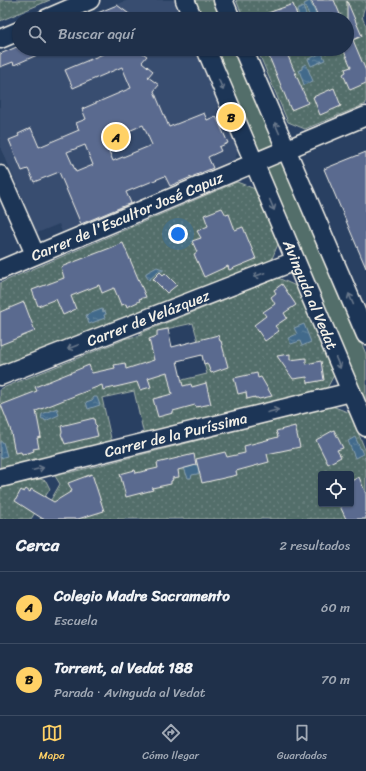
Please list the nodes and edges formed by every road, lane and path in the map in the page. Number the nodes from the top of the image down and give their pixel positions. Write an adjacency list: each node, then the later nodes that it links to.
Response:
1 (90, 0): 4 (street)
2 (185, 0): 5 (street)
3 (223, 0): 6 (street)
4 (62, 12)
5 (190, 12)
6 (228, 12)
7 (12, 34): 8 (street)
8 (0, 39)
9 (209, 56): 13 (street, Avinguda al Vedat, one-way to 13)
10 (246, 56): 12 (street, one-way to 10)
11 (366, 116): 12 (street)
12 (286, 150): 13 (street); 18 (street, one-way to 12)
13 (254, 163): 15 (street, Carrer de l'Escultor José Capuz); 16 (street, Avinguda al Vedat, one-way to 16)
14 (0, 175): 15 (street)
15 (35, 254): 17 (street, Carrer de l'Escultor José Capuz)
16 (295, 261): 19 (street, Carrer de Velázquez, one-way to 19); 20 (street, Avinguda al Vedat, one-way to 20)
17 (0, 270)
18 (366, 335)
19 (0, 376)
20 (351, 392): 21 (street, Avinguda al Vedat); 22 (street, Carrer de la Puríssima, one-way to 20)
21 (366, 428)
22 (0, 478)

